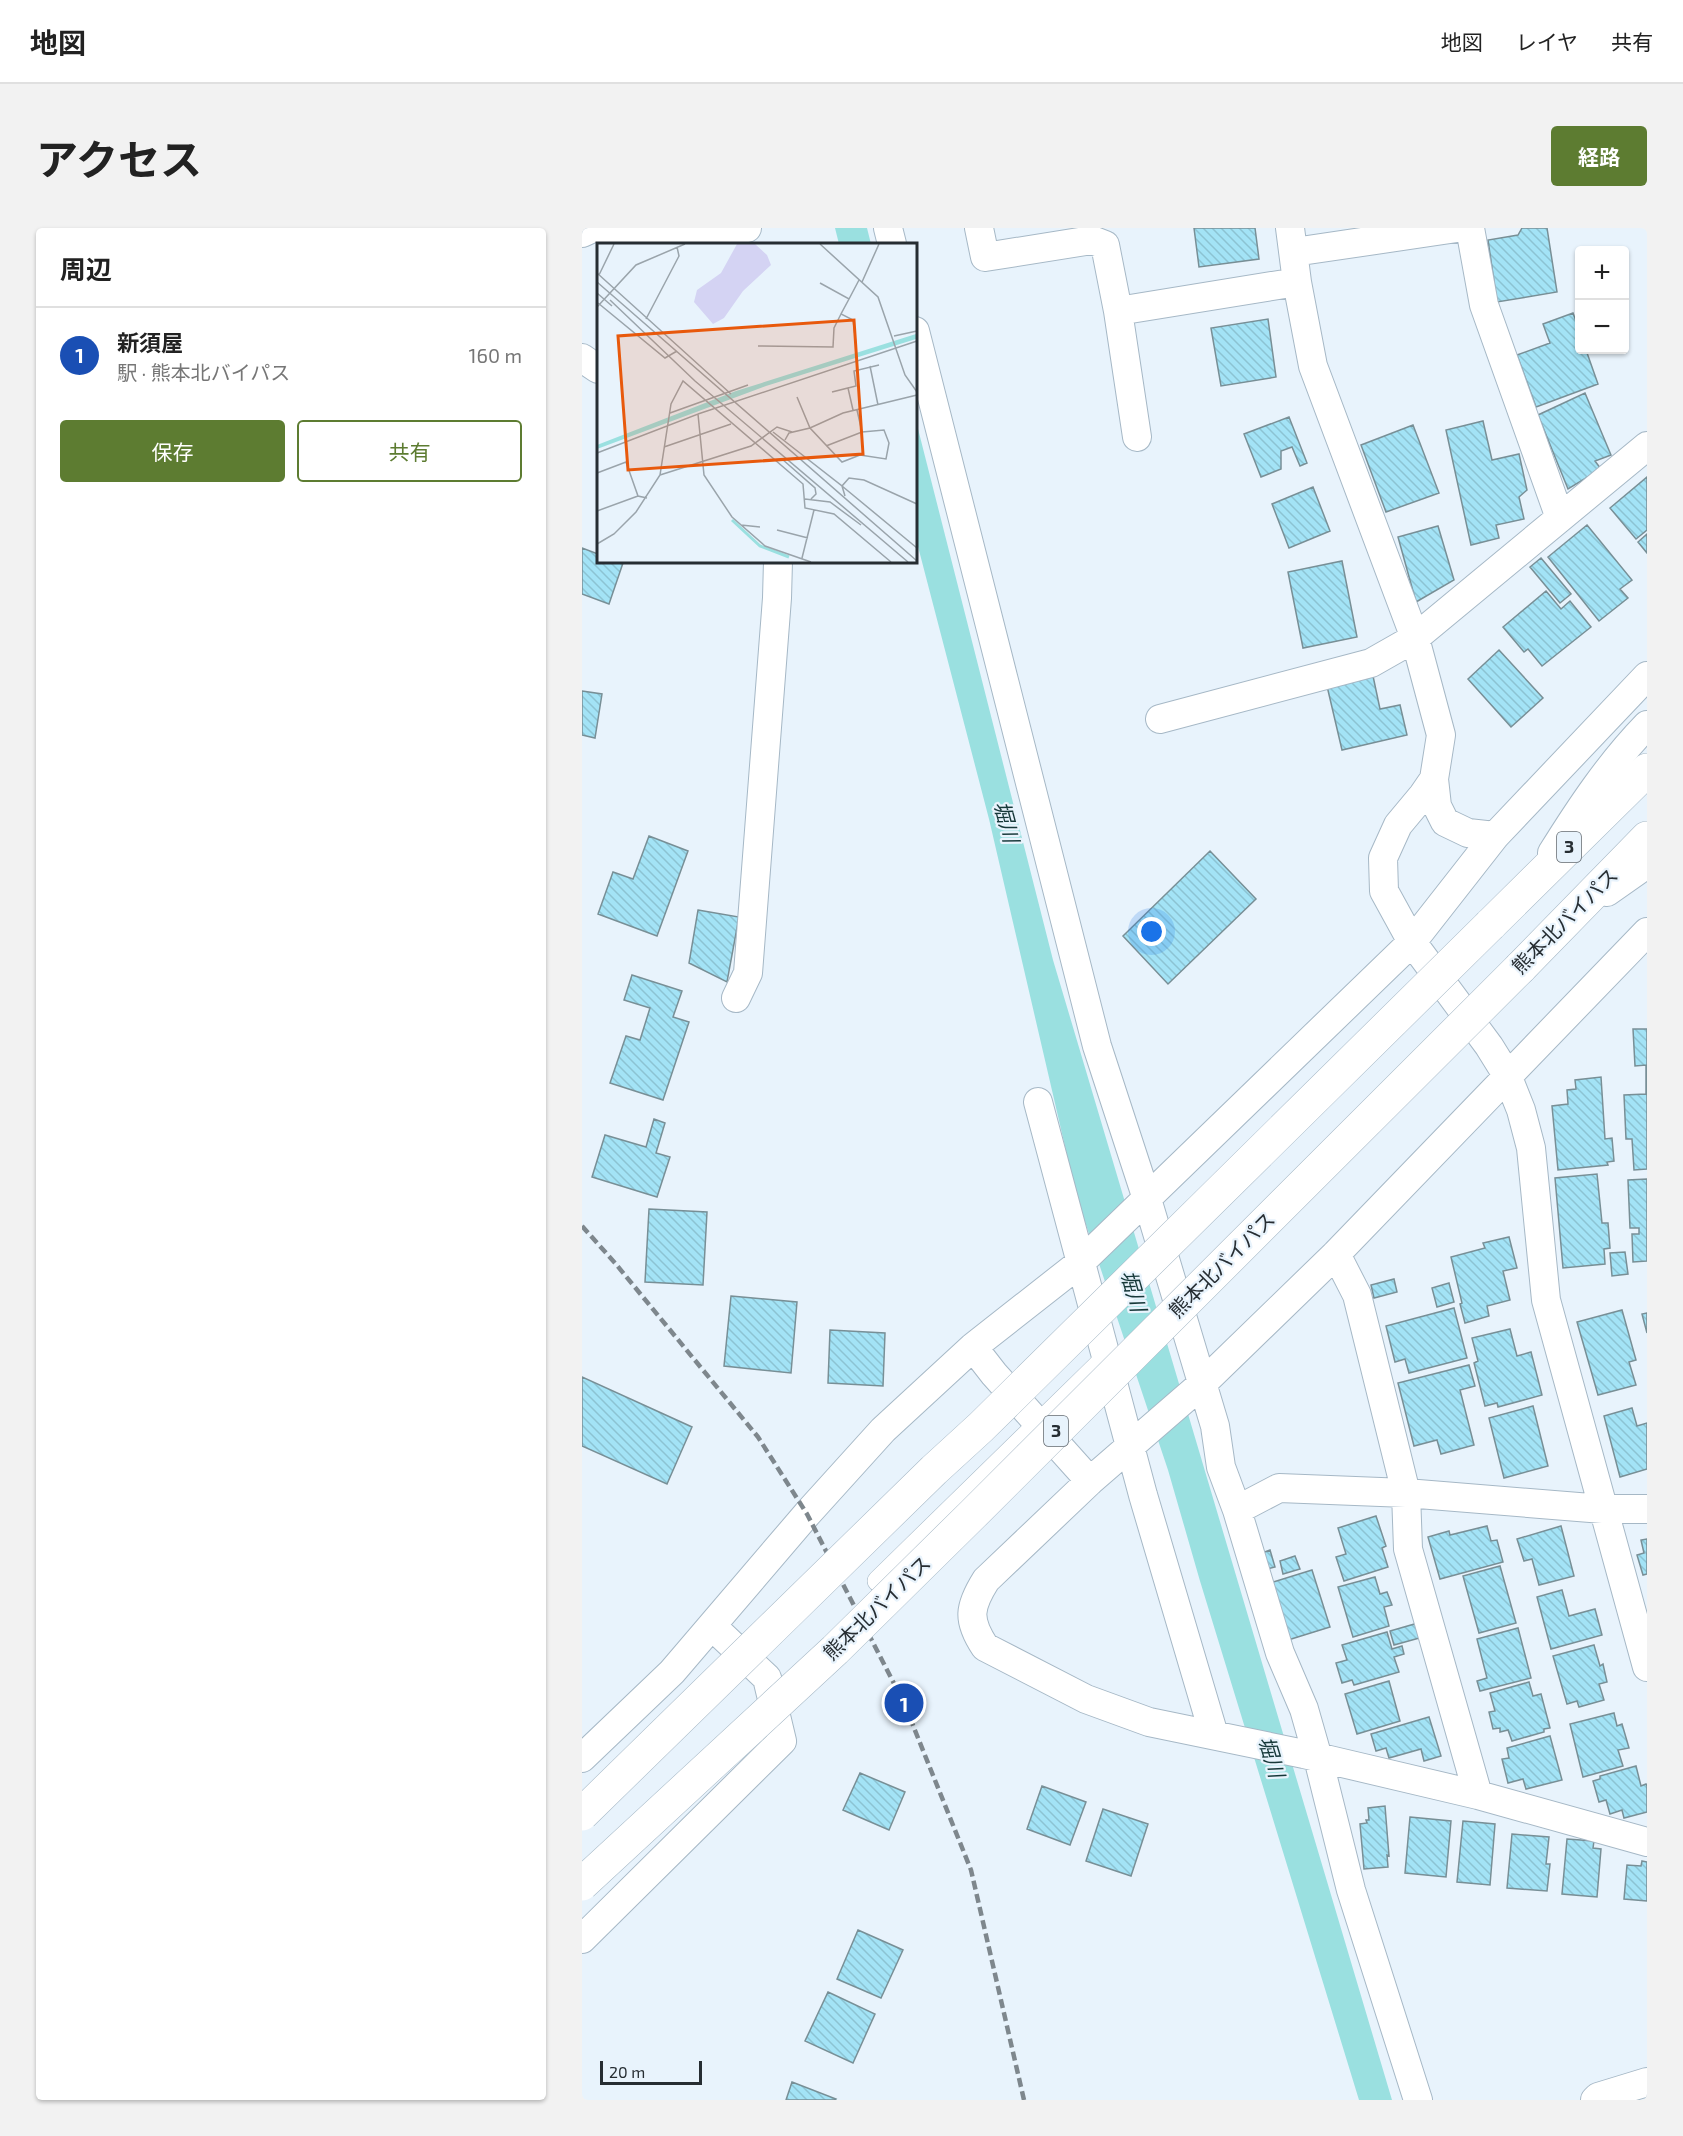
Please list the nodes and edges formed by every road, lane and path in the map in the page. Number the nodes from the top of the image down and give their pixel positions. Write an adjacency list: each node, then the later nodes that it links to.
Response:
1 (747, 228): 6 (street)
2 (888, 228): 8 (street)
3 (979, 228): 10 (street)
4 (1457, 228): 7 (street)
5 (1470, 228): 16 (street)
6 (582, 233)
7 (1292, 240): 9 (street)
8 (892, 243)
9 (1297, 282): 10 (street); 18 (street)
10 (1118, 311): 14 (street)
11 (916, 335): 34 (street)
12 (582, 358): 13 (street)
13 (597, 368)
14 (1137, 437)
15 (1647, 446): 16 (street)
16 (1560, 518): 18 (street)
17 (778, 562): 31 (street)
18 (1415, 638): 20 (street); 23 (street)
19 (1647, 676): 24 (street)
20 (1160, 719)
21 (1647, 725): 27 (street)
22 (1647, 770): 27 (highway, 3)
23 (1434, 779): 24 (street); 30 (street)
24 (1496, 836): 30 (street)
25 (1647, 838): 28 (highway, 熊本北バイパス / 3)
26 (1647, 864): 28 (street)
27 (1535, 880): 54 (highway, 3, bridge)
28 (1566, 921): 56 (highway, 熊本北バイパス / 3, bridge)
29 (1647, 932): 32 (street)
30 (1412, 942): 32 (street); 34 (street)
31 (736, 998)
32 (1507, 1076): 35 (street); 44 (street)
33 (1038, 1102): 36 (street)
34 (1141, 1205): 36 (street); 39 (street)
35 (1336, 1254): 39 (street); 43 (street)
36 (1083, 1260): 37 (street); 38 (street)
37 (973, 1347): 40 (street); 48 (street)
38 (1105, 1359): 40 (street); 41 (street)
39 (1195, 1391): 41 (street); 46 (street)
40 (1040, 1424): 42 (street); 47 (street)
41 (1132, 1444): 42 (street); 50 (street)
42 (1090, 1481): 50 (street)
43 (1406, 1493): 44 (street); 46 (street); 53 (street)
44 (1603, 1509): 45 (street); 49 (street)
45 (1647, 1509)
46 (1237, 1510): 51 (street)
47 (878, 1581)
48 (712, 1626): 52 (street); 57 (street)
49 (1647, 1667)
50 (1221, 1737): 51 (street)
51 (1311, 1756): 53 (street); 59 (street)
52 (582, 1758)
53 (1478, 1795): 55 (street)
54 (582, 1814)
55 (1647, 1842)
56 (582, 1884)
57 (582, 1940)
58 (1647, 2082): 60 (street)
59 (1418, 2100)
60 (1595, 2100)

